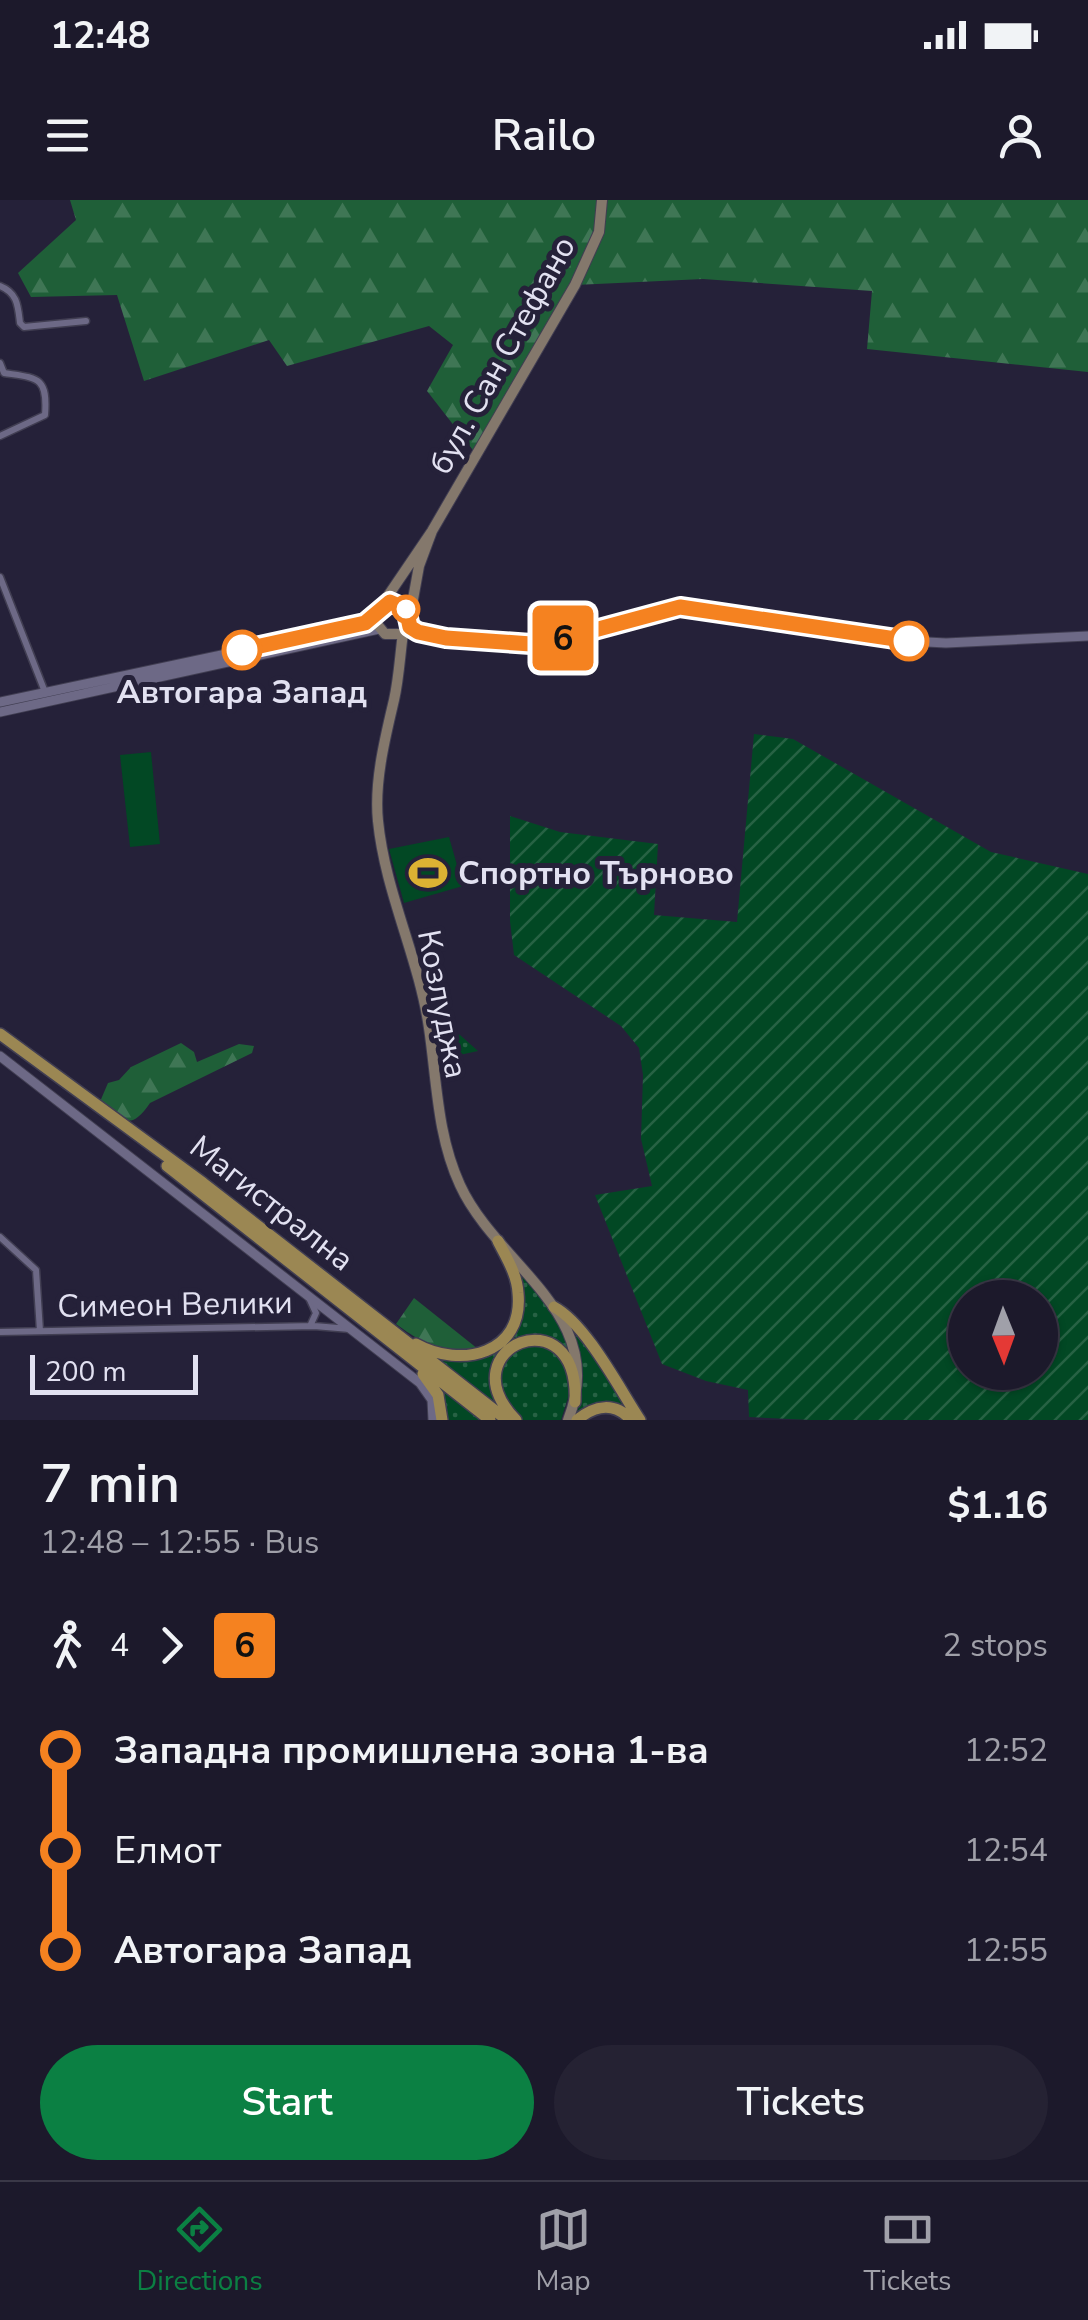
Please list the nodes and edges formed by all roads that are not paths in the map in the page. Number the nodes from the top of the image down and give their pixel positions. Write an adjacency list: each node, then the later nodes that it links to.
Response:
1 (602, 200): 6 (main road, бул. Сан Стефано)
2 (0, 286): 3 (street)
3 (86, 321)
4 (0, 363): 5 (street)
5 (0, 436)
6 (432, 531): 8 (main road, бул. Сан Стефано); 9 (main road, бул. Сан Стефано)
7 (0, 576): 11 (street)
8 (380, 609): 9 (main road); 9 (main road); 11 (street)
9 (398, 630): 10 (street); 13 (main road, Козлуджа); 13 (main road, Козлуджа); 14 (street)
10 (1088, 636)
11 (45, 692): 12 (street)
12 (0, 702)
13 (392, 705): 22 (main road, Козлуджа)
14 (0, 712)
15 (0, 1034): 17 (main road, Магистрална)
16 (0, 1056): 19 (street)
17 (50, 1074): 18 (main road); 25 (main road, Магистрална)
18 (181, 1177): 19 (main road); 20 (main road)
19 (212, 1221): 20 (main road); 23 (street)
20 (245, 1229): 25 (main road)
21 (0, 1237): 28 (street)
22 (498, 1240): 24 (main road, Козлуджа); 25 (main road)
23 (306, 1294): 26 (street); 27 (street)
24 (554, 1306): 30 (main road)
25 (360, 1311): 33 (main road); 34 (main road); 35 (main road, Магистрална)
26 (304, 1326): 27 (street, Симеон Велики); 28 (street, Симеон Велики)
27 (351, 1329): 32 (street)
28 (40, 1331): 29 (street, Симеон Велики)
29 (0, 1332)
30 (575, 1334): 31 (main road); 40 (main road)
31 (575, 1402): 36 (main road); 37 (main road)
32 (433, 1420)
33 (442, 1420)
34 (490, 1420)
35 (507, 1420)
36 (516, 1420)
37 (568, 1420)
38 (577, 1420): 39 (main road)
39 (631, 1420)
40 (640, 1420)

